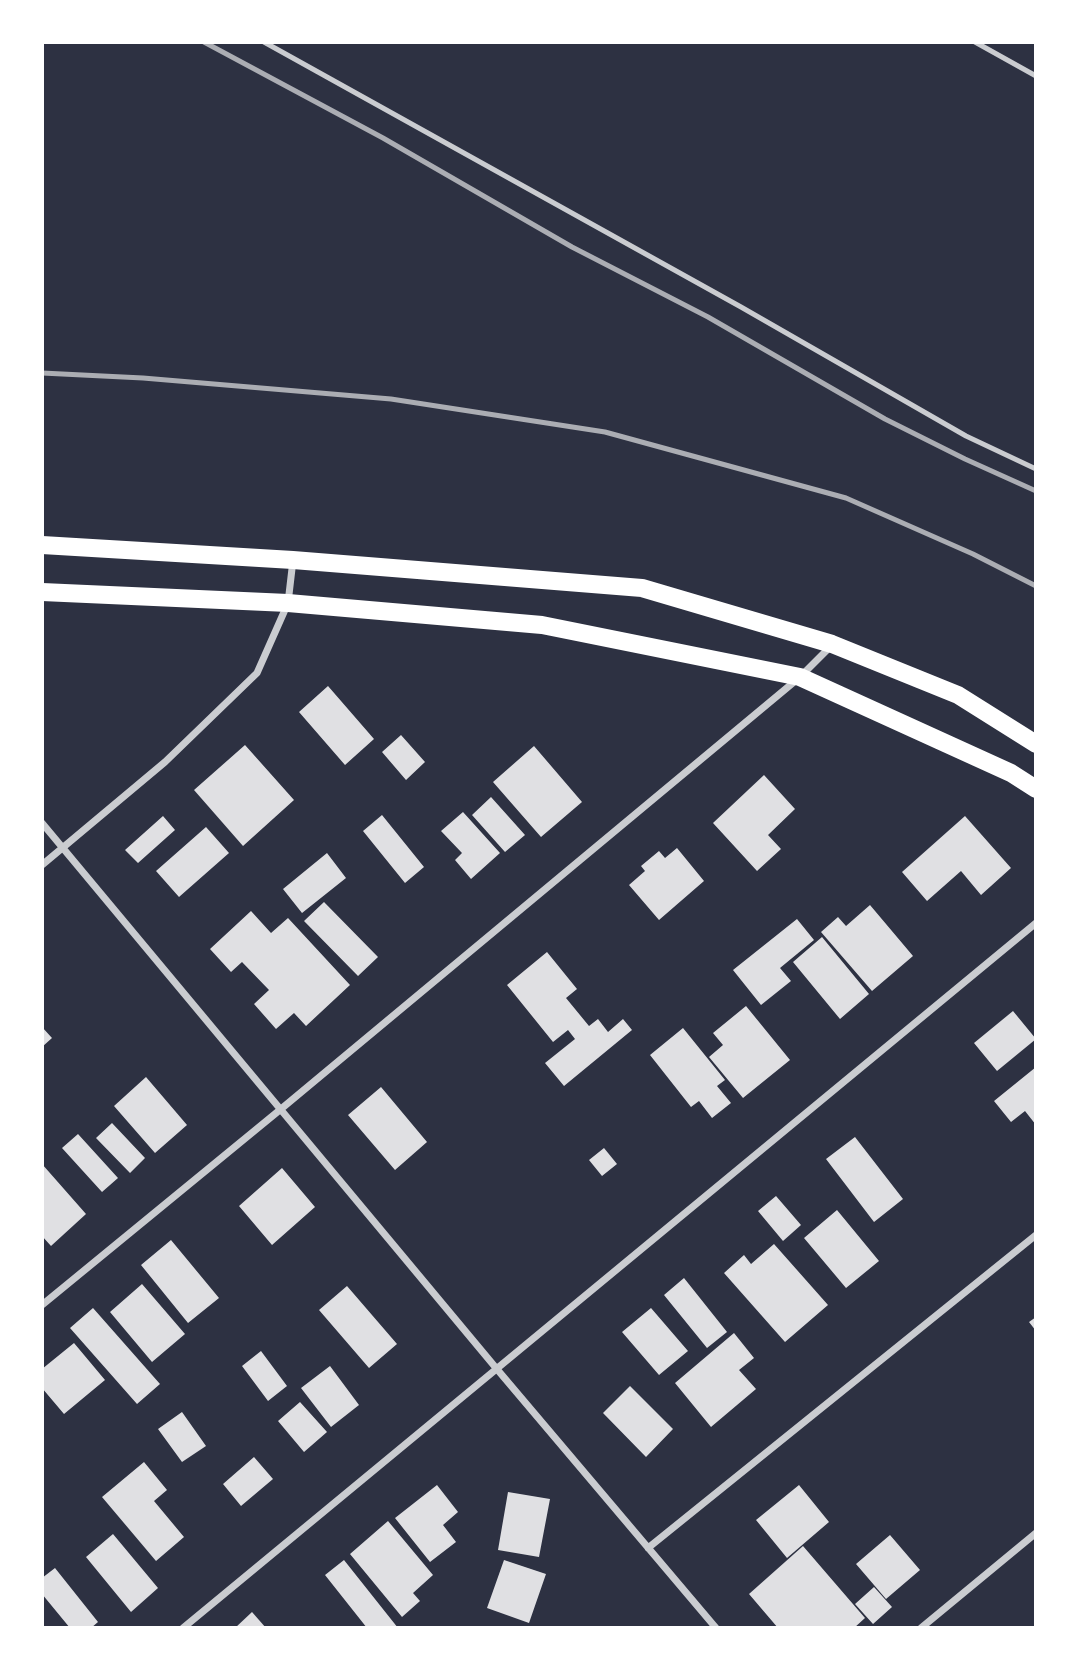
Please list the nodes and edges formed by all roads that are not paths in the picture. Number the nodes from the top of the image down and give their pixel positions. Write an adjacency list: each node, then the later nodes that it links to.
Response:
1 (264, 42): 4 (lane)
2 (975, 42): 3 (lane)
3 (1036, 76)
4 (1036, 469)
5 (42, 545): 6 (main road)
6 (293, 559): 8 (street); 9 (main road)
7 (42, 592): 8 (main road)
8 (288, 603): 10 (main road); 14 (street)
9 (832, 644): 10 (street); 11 (main road)
10 (800, 677): 12 (main road); 17 (street)
11 (1036, 744)
12 (1036, 789)
13 (42, 823): 14 (street)
14 (62, 848): 15 (street); 17 (street)
15 (42, 865)
16 (1036, 923): 20 (street)
17 (281, 1109): 19 (street); 20 (street)
18 (1036, 1235): 22 (street)
19 (42, 1306)
20 (496, 1368): 22 (street); 23 (street)
21 (1036, 1534): 25 (street)
22 (648, 1548): 24 (street)
23 (183, 1628)
24 (716, 1628)
25 (921, 1628)

